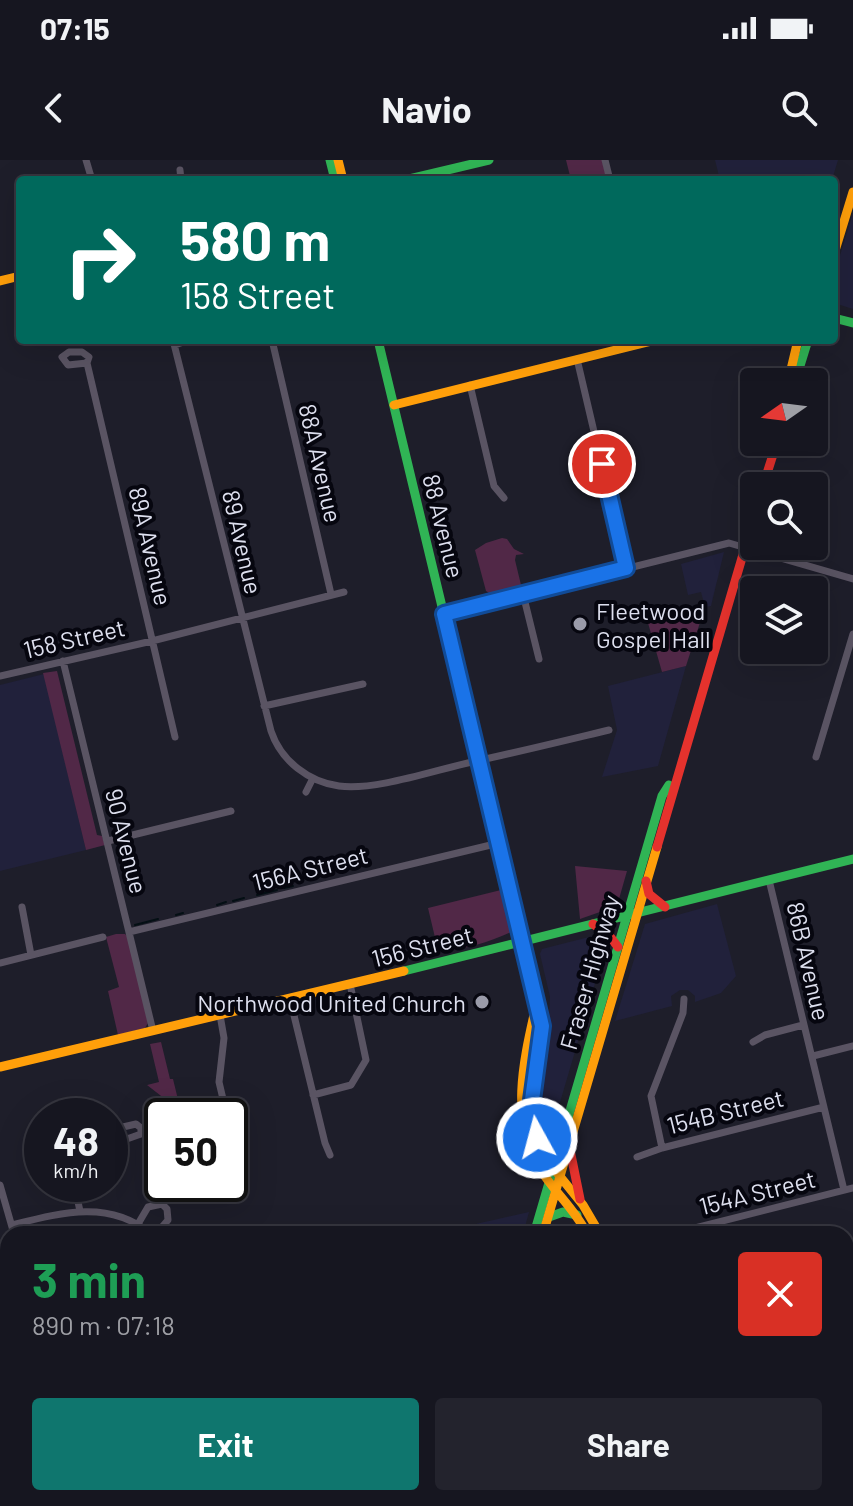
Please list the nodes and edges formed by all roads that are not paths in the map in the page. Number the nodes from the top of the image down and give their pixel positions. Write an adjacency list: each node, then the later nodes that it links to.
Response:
1 (489, 160): 4 (main road)
2 (180, 170): 3 (street)
3 (181, 176)
4 (422, 176)
5 (853, 192): 6 (main road)
6 (849, 204): 7 (main road); 8 (main road)
7 (838, 222)
8 (838, 241)
9 (174, 344): 31 (street, 89 Avenue)
10 (273, 344): 28 (street, 88A Avenue)
11 (379, 344): 20 (main road, 88 Avenue)
12 (631, 344): 15 (main road)
13 (797, 344): 17 (main road)
14 (807, 344): 18 (main road)
15 (577, 359): 19 (main road); 25 (street)
16 (87, 363): 33 (street, 89A Avenue)
17 (791, 368)
18 (799, 368)
19 (470, 385): 20 (main road); 21 (street)
20 (394, 405): 30 (main road, 88 Avenue)
21 (504, 498)
22 (740, 546): 25 (street)
23 (742, 560): 43 (main road, Fraser Highway)
24 (789, 560): 26 (street)
25 (626, 568): 29 (street)
26 (853, 579)
27 (344, 592): 28 (street, 158 Street)
28 (331, 594): 31 (street, 158 Street)
29 (523, 594): 30 (street); 34 (street)
30 (444, 614): 42 (main road, 88 Avenue)
31 (241, 618): 33 (street, 158 Street); 38 (street, 89 Avenue)
32 (853, 634): 41 (street)
33 (152, 641): 35 (street, 158 Street); 40 (street, 89A Avenue)
34 (539, 659)
35 (63, 661): 36 (street, 158 Street); 47 (street, 90 Avenue)
36 (0, 676)
37 (363, 684): 38 (street)
38 (264, 706): 44 (street, 89 Avenue)
39 (609, 730): 42 (street)
40 (175, 737)
41 (816, 757)
42 (480, 761): 44 (street); 48 (main road, 88 Avenue)
43 (678, 771): 50 (main road, Fraser Highway); 54 (main road, Fraser Highway)
44 (313, 778): 45 (street)
45 (306, 792)
46 (231, 811): 47 (street)
47 (108, 841): 56 (street, 90 Avenue)
48 (499, 843): 56 (street, 156A Street); 58 (main road, 88 Avenue)
49 (853, 859): 51 (main road, 156 Street)
50 (646, 879): 53 (main road); 54 (main road, Fraser Highway)
51 (769, 880): 53 (main road, 156 Street); 67 (street, 86B Avenue)
52 (22, 907): 60 (street)
53 (665, 907): 54 (main road, 156 Street)
54 (631, 915): 55 (main road, 156 Street); 59 (main road, Fraser Highway); 78 (main road, Fraser Highway)
55 (593, 924): 58 (main road, 156 Street); 59 (main road)
56 (129, 932): 68 (street, 90 Avenue)
57 (103, 937): 60 (street)
58 (524, 942): 62 (main road, 156 Street); 65 (main road, 88 Avenue)
59 (618, 947): 76 (main road, Fraser Highway)
60 (31, 955): 61 (street)
61 (0, 963)
62 (350, 984): 63 (main road, 156 Street); 73 (street)
63 (290, 999): 66 (main road, 156 Street); 73 (street)
64 (684, 999): 79 (street)
65 (537, 1002): 77 (main road, 88 Avenue); 84 (main road, 88 Avenue)
66 (220, 1015): 68 (main road, 156 Street); 74 (street)
67 (803, 1025): 69 (street); 71 (street, 86B Avenue)
68 (153, 1031): 72 (main road, 156 Street)
69 (753, 1042)
70 (853, 1046): 71 (street)
71 (813, 1056): 75 (street, 86B Avenue)
72 (0, 1067)
73 (313, 1095): 80 (street)
74 (223, 1098)
75 (824, 1107): 79 (street, 154B Street); 87 (street, 86B Avenue)
76 (563, 1131): 77 (main road); 82 (main road, Fraser Highway)
77 (536, 1132): 82 (main road, 88 Avenue)
78 (570, 1145): 83 (main road, Fraser Highway); 88 (main road)
79 (662, 1148): 81 (street, 154B Street)
80 (330, 1155)
81 (637, 1157)
82 (553, 1168): 83 (main road, 88 Avenue); 84 (main road, Fraser Highway)
83 (560, 1177): 86 (main road, Fraser Highway); 88 (main road, 88 Avenue)
84 (549, 1180): 86 (main road, 88 Avenue); 98 (main road, Fraser Highway)
85 (0, 1185): 94 (street)
86 (557, 1189): 91 (main road, 88 Avenue); 92 (main road, Fraser Highway)
87 (849, 1189): 102 (street, 154A Street)
88 (580, 1199): 101 (main road, 88 Avenue)
89 (78, 1202): 90 (street)
90 (80, 1211): 93 (street); 95 (street)
91 (577, 1215): 92 (main road); 100 (main road, 88 Avenue)
92 (549, 1217): 99 (main road, Fraser Highway)
93 (138, 1224): 96 (street); 97 (street)
94 (12, 1226)
95 (27, 1226)
96 (141, 1226)
97 (160, 1226)
98 (536, 1226)
99 (546, 1226)
100 (583, 1226)
101 (595, 1226)
102 (703, 1226)
103 (486, 1506): 104 (street)
104 (500, 1506)

